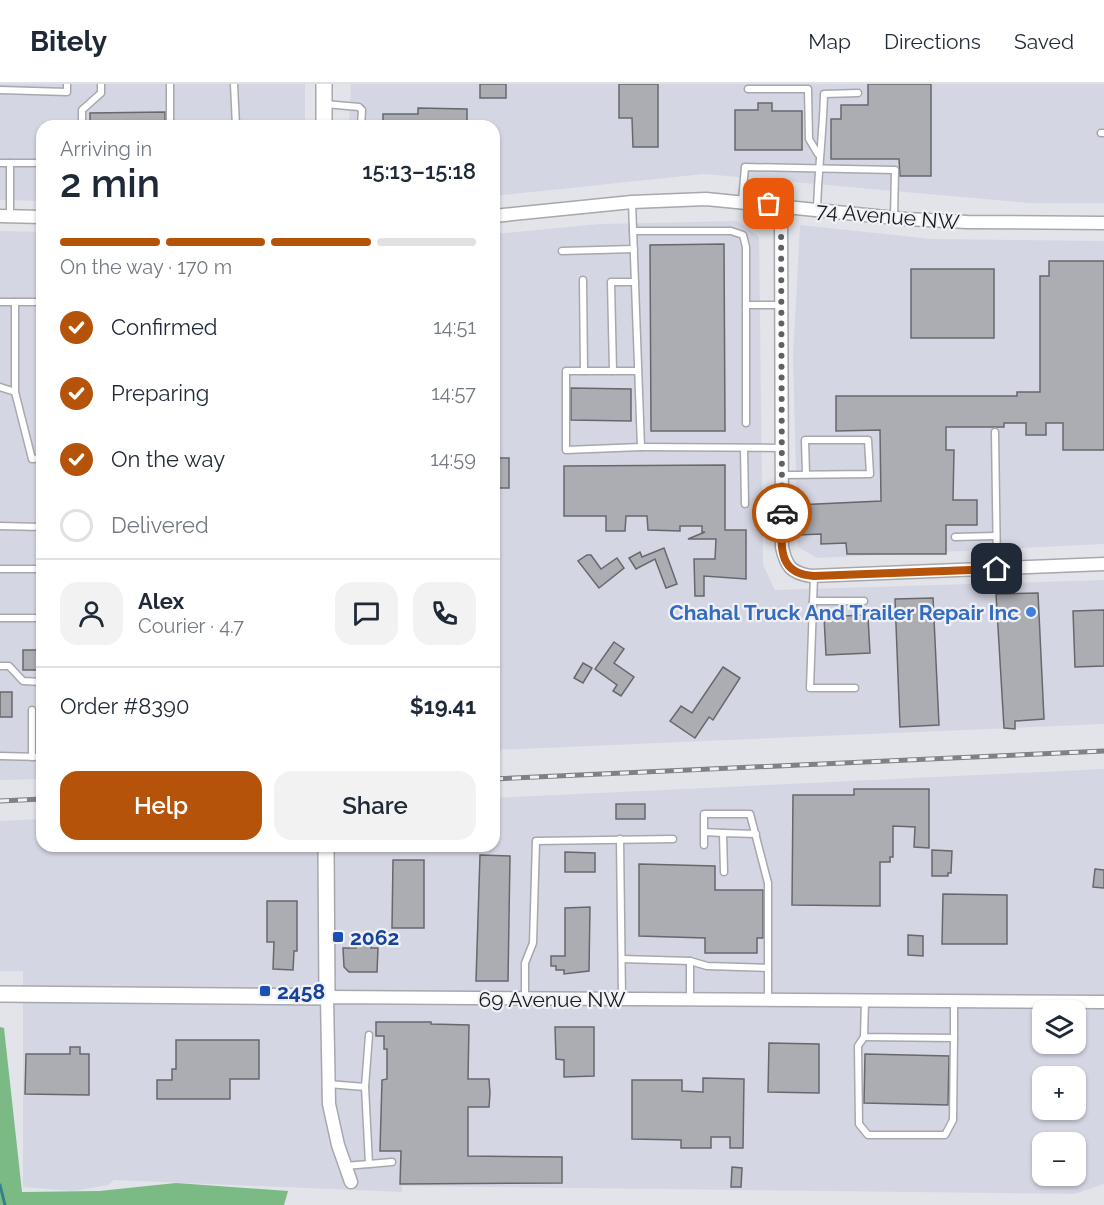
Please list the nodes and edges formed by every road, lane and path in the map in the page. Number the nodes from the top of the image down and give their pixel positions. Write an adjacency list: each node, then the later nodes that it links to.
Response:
1 (67, 84): 7 (lane)
2 (101, 84): 10 (lane)
3 (170, 84): 11 (lane)
4 (234, 84): 12 (lane)
5 (324, 84): 9 (street)
6 (748, 89): 15 (lane)
7 (0, 90)
8 (858, 93): 15 (lane)
9 (324, 104): 13 (street); 14 (lane)
10 (82, 120)
11 (170, 120)
12 (236, 120)
13 (324, 120)
14 (360, 120)
15 (818, 155): 19 (lane)
16 (0, 163): 17 (lane)
17 (10, 163): 18 (lane); 25 (lane)
18 (36, 163)
19 (818, 168): 20 (lane); 23 (lane); 27 (lane)
20 (742, 201): 21 (street, 74 Avenue NW); 22 (street, 74 Avenue NW)
21 (632, 202): 24 (street, 74 Avenue NW); 29 (lane)
22 (781, 206): 23 (street, 74 Avenue NW); 38 (street)
23 (817, 210): 27 (street, 74 Avenue NW)
24 (500, 215)
25 (5, 216): 26 (street)
26 (36, 217)
27 (894, 218): 28 (street, 74 Avenue NW)
28 (1104, 223)
29 (633, 231): 30 (lane); 37 (lane)
30 (634, 249): 31 (lane); 33 (lane)
31 (562, 250)
32 (583, 280): 39 (lane)
33 (635, 282): 40 (lane); 41 (lane)
34 (0, 302): 35 (lane)
35 (15, 302): 36 (lane); 43 (lane)
36 (36, 302)
37 (746, 305): 38 (lane); 44 (lane)
38 (782, 305): 48 (street)
39 (584, 371): 40 (lane); 46 (lane)
40 (613, 371): 41 (lane)
41 (638, 371): 46 (lane)
42 (0, 387): 43 (lane)
43 (15, 392): 49 (lane)
44 (746, 423)
45 (995, 432): 55 (lane)
46 (641, 447): 47 (lane)
47 (744, 448): 48 (lane); 52 (lane)
48 (782, 448): 50 (street)
49 (36, 459)
50 (782, 475): 51 (lane); 61 (street)
51 (806, 475): 51 (lane)
52 (745, 504)
53 (0, 526): 54 (lane)
54 (36, 527)
55 (995, 536): 56 (lane); 60 (lane)
56 (955, 537)
57 (1104, 564): 60 (street)
58 (0, 569): 59 (lane)
59 (36, 569)
60 (997, 569): 61 (street)
61 (814, 576): 62 (lane)
62 (813, 601): 63 (lane); 68 (lane)
63 (864, 601)
64 (0, 618): 65 (lane)
65 (36, 618)
66 (0, 666): 67 (lane)
67 (36, 682)
68 (855, 688)
69 (32, 710): 71 (lane)
70 (0, 756): 71 (lane)
71 (32, 757): 72 (lane)
72 (36, 757)
73 (704, 832): 74 (lane); 75 (lane); 78 (lane)
74 (723, 833): 75 (lane); 80 (lane)
75 (756, 834): 83 (lane)
76 (673, 838): 77 (lane)
77 (620, 839): 81 (lane); 86 (lane)
78 (704, 845)
79 (326, 852): 85 (street)
80 (724, 872)
81 (622, 959): 82 (lane); 87 (lane)
82 (690, 961): 83 (lane); 88 (lane)
83 (768, 968): 89 (lane)
84 (0, 994): 85 (street, 69 Avenue NW)
85 (327, 997): 86 (street, 69 Avenue NW); 96 (street)
86 (525, 999): 87 (street, 69 Avenue NW)
87 (622, 999): 88 (street, 69 Avenue NW)
88 (690, 1000): 89 (street, 69 Avenue NW)
89 (768, 1000): 90 (street, 69 Avenue NW)
90 (865, 1001): 91 (street, 69 Avenue NW); 94 (lane)
91 (954, 1001): 92 (street, 69 Avenue NW); 95 (lane)
92 (1104, 1002)
93 (369, 1035): 97 (lane)
94 (864, 1037): 95 (lane); 95 (lane)
95 (954, 1038)
96 (328, 1084): 97 (lane); 100 (street)
97 (365, 1087): 99 (lane)
98 (392, 1162): 99 (lane)
99 (369, 1164): 100 (lane)
100 (345, 1166): 101 (street)
101 (351, 1182)

